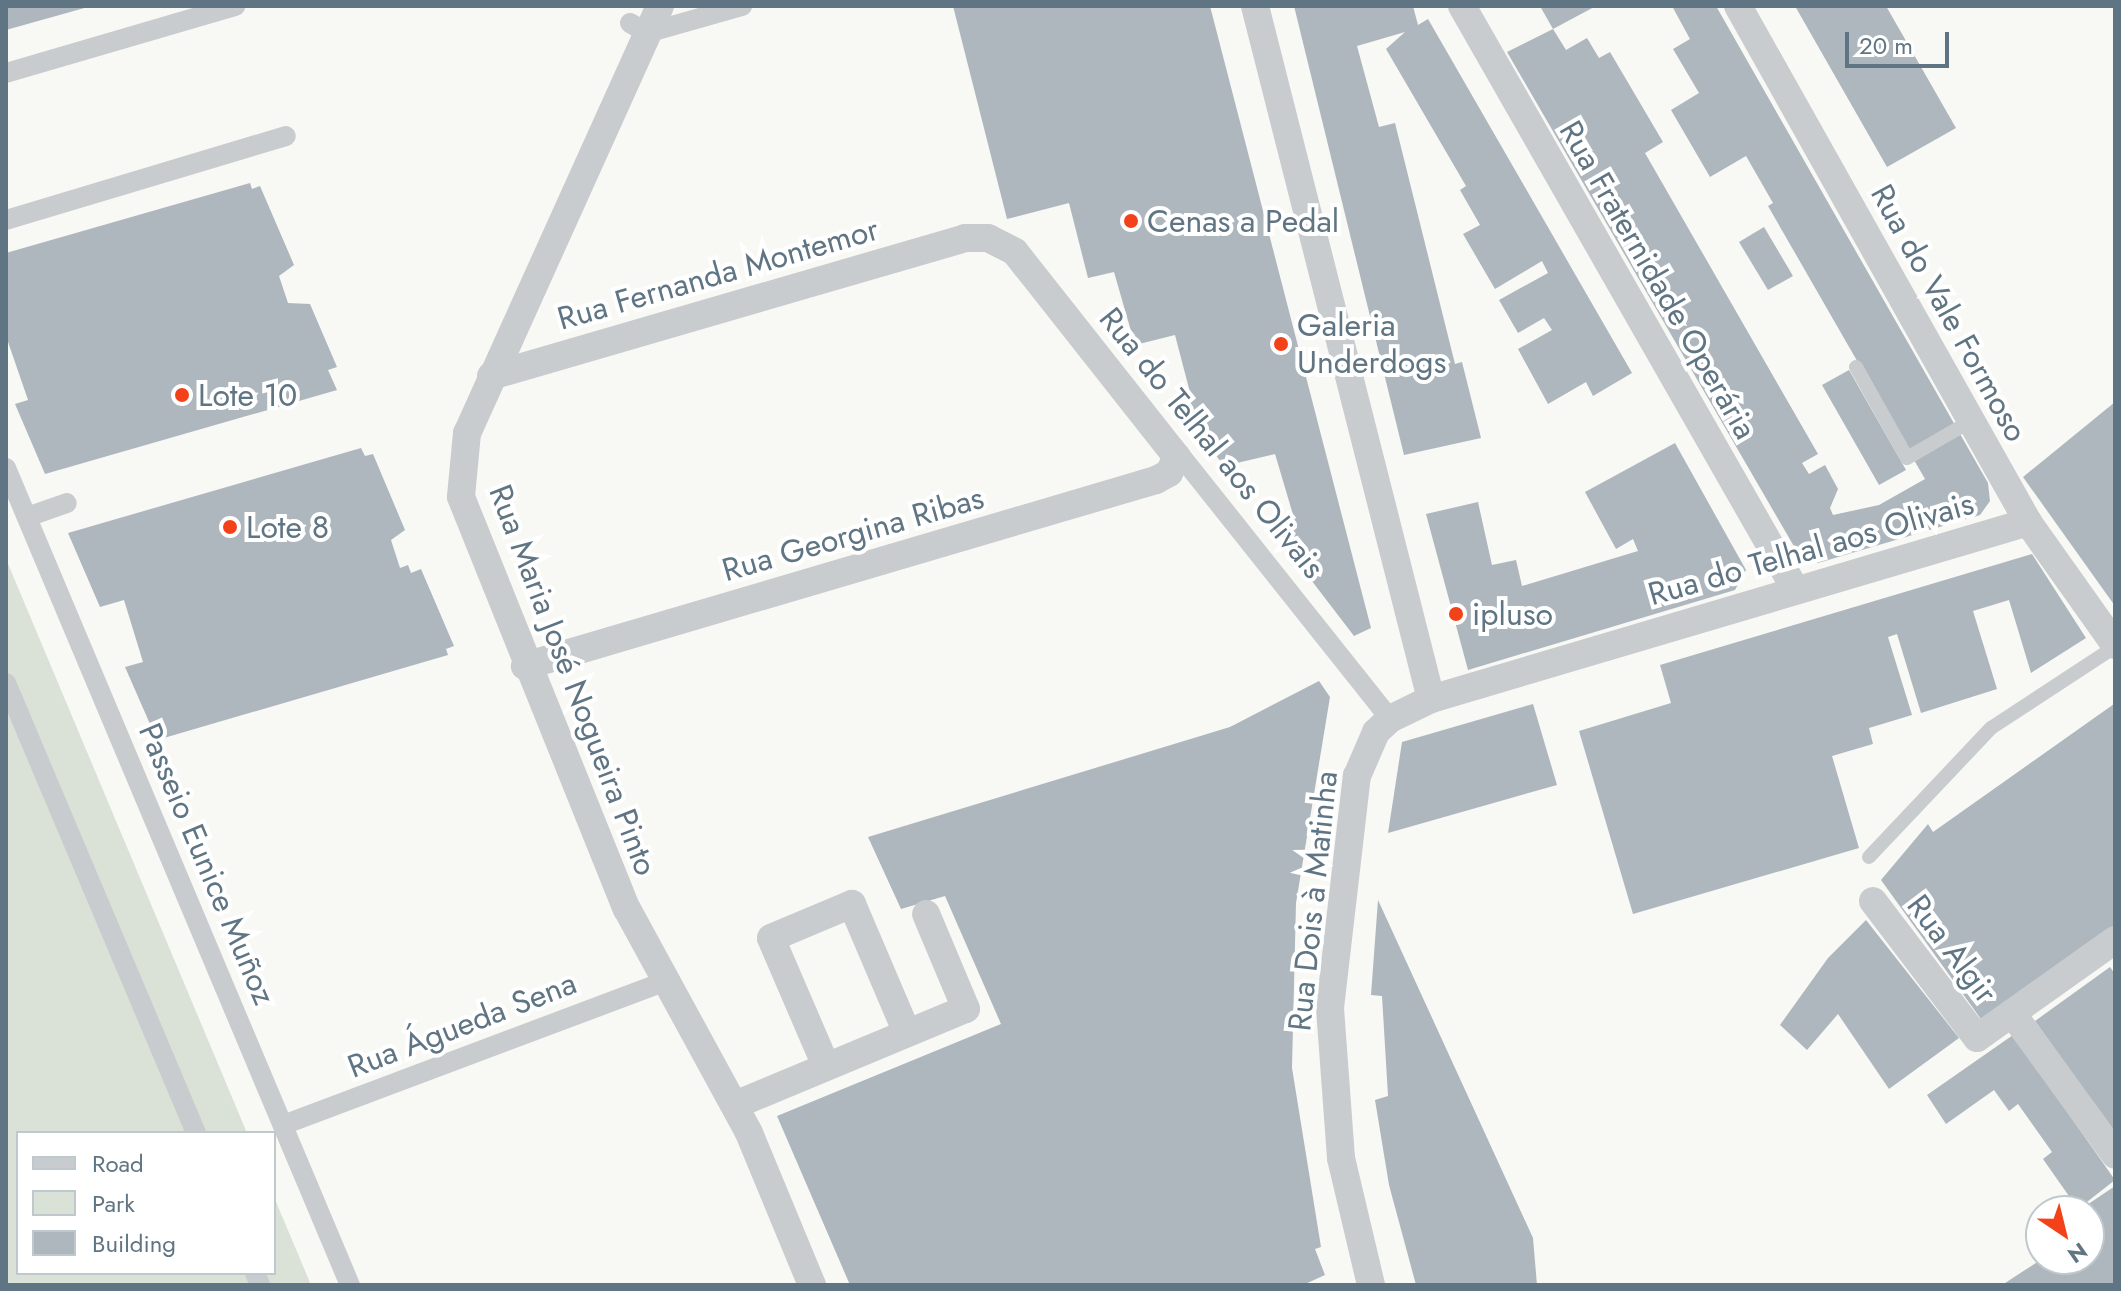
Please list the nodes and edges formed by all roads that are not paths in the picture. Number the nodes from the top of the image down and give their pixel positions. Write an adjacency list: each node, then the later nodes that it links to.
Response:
1 (235, 6): 8 (street)
2 (660, 6): 7 (street, Rua Maria José Nogueira Pinto)
3 (742, 6): 7 (street)
4 (1255, 6): 24 (street)
5 (1462, 6): 20 (street, Rua Fraternidade Operária)
6 (1738, 6): 14 (street, Rua do Vale Formoso)
7 (638, 28): 13 (street, Rua Maria José Nogueira Pinto)
8 (6, 73)
9 (286, 136): 10 (street)
10 (6, 220)
11 (965, 238): 13 (street, Rua Fernanda Montemor); 15 (street, Rua do Telhal aos Olivais)
12 (1856, 367): 14 (lane)
13 (491, 376): 22 (street, Rua Maria José Nogueira Pinto)
14 (1971, 421): 19 (street, Rua do Vale Formoso)
15 (1172, 445): 22 (street, Rua Georgina Ribas); 25 (street, Rua do Telhal aos Olivais)
16 (6, 468): 18 (street, Passeio Eunice Muñoz)
17 (67, 503): 18 (street)
18 (27, 517): 35 (street, Passeio Eunice Muñoz)
19 (2028, 522): 20 (street, Rua do Telhal aos Olivais); 21 (street, Rua do Vale Formoso)
20 (1794, 587): 24 (street, Rua do Telhal aos Olivais)
21 (2115, 646): 26 (lane)
22 (525, 666): 30 (street, Rua Maria José Nogueira Pinto)
23 (6, 683): 36 (street)
24 (1431, 699): 25 (street, Rua Dois à Matinha)
25 (1390, 719): 40 (street, Rua Dois à Matinha)
26 (1869, 857)
27 (1873, 901): 31 (street, Rua Algir)
28 (926, 914): 32 (street)
29 (2113, 945): 31 (street)
30 (663, 982): 34 (street, Rua Maria José Nogueira Pinto); 35 (street, Rua Águeda Sena)
31 (2012, 1013): 37 (street)
32 (907, 1033): 33 (street); 33 (street)
33 (826, 1066): 34 (street)
34 (735, 1105): 39 (street, Rua Maria José Nogueira Pinto)
35 (283, 1125): 38 (street, Passeio Eunice Muñoz)
36 (195, 1131)
37 (2115, 1155)
38 (350, 1285)
39 (812, 1285)
40 (1371, 1285)

